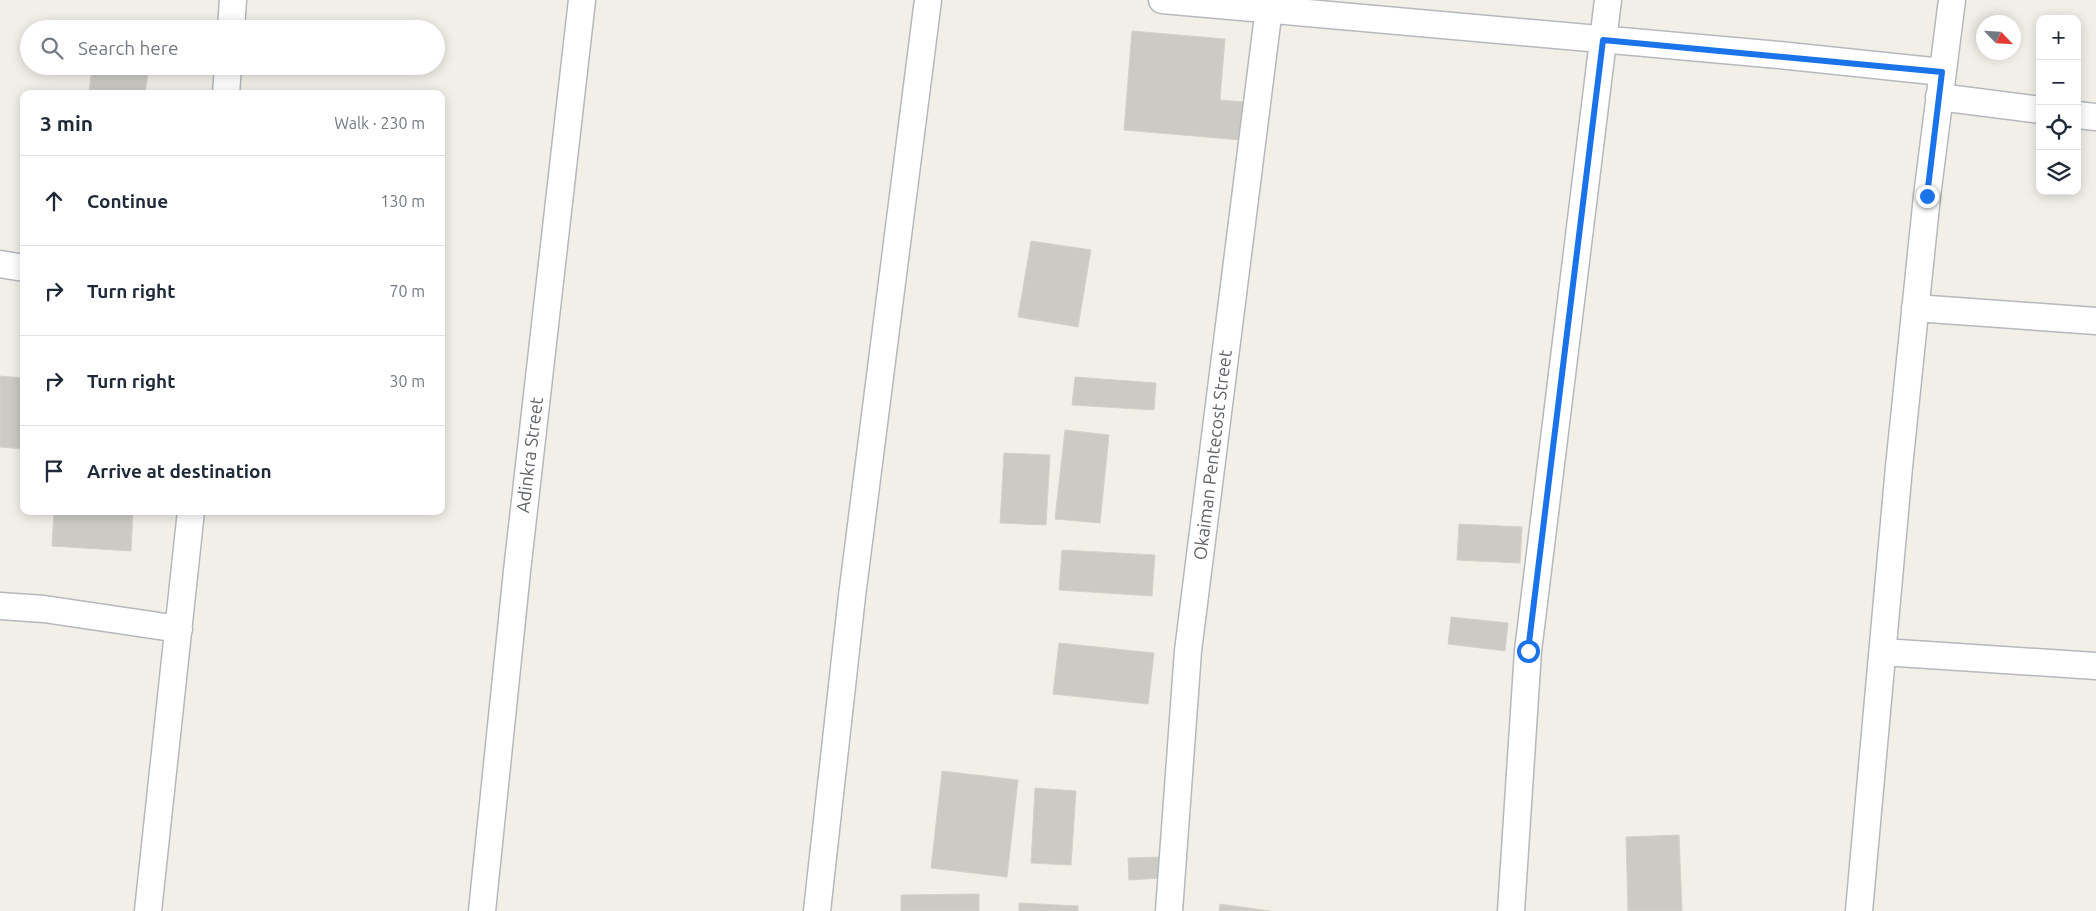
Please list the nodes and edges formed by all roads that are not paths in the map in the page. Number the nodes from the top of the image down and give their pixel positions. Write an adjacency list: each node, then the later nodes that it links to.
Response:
1 (233, 0): 8 (street)
2 (582, 0): 26 (street, Adinkra Street)
3 (928, 0): 27 (street)
4 (1162, 0): 7 (street)
5 (1608, 0): 9 (street)
6 (1952, 0): 11 (street)
7 (1270, 6): 9 (street); 28 (street, Okaiman Pentecost Street)
8 (231, 20)
9 (1603, 40): 11 (street); 29 (street)
10 (227, 75): 12 (street)
11 (1940, 84): 13 (street); 18 (street)
12 (226, 90)
13 (2036, 109)
14 (2081, 115): 15 (street)
15 (2096, 117)
16 (0, 264): 17 (street)
17 (20, 267)
18 (1915, 308): 19 (street); 23 (street)
19 (2096, 321)
20 (191, 515): 22 (street)
21 (0, 606): 22 (street)
22 (179, 629): 25 (street)
23 (1883, 652): 24 (street); 30 (street)
24 (2096, 666)
25 (148, 911)
26 (482, 911)
27 (817, 911)
28 (1169, 911)
29 (1511, 911)
30 (1859, 911)

